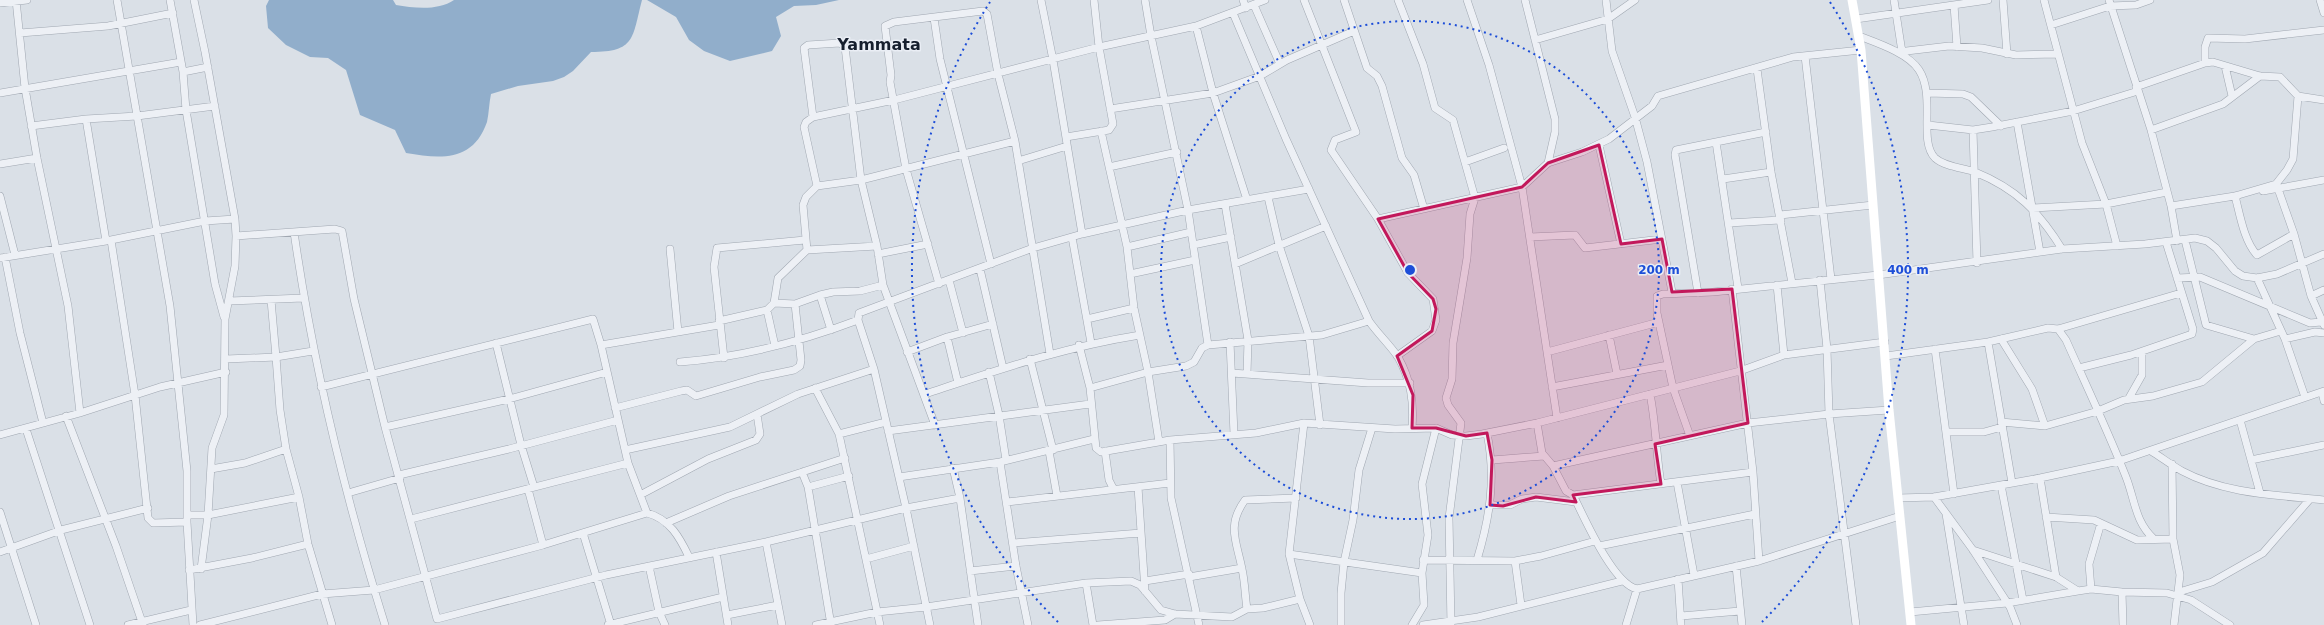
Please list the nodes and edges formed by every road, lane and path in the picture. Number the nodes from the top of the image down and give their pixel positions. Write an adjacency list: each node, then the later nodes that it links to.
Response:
1 (27, 0): 24 (street)
2 (117, 0): 37 (street)
3 (170, 0): 30 (street)
4 (194, 0): 59 (street)
5 (1041, 0): 54 (street)
6 (1094, 0): 47 (street)
7 (1145, 0): 43 (street)
8 (1243, 0): 29 (street)
9 (1265, 0): 27 (street)
10 (1304, 0): 46 (street)
11 (1344, 0): 41 (street)
12 (1398, 0): 104 (street)
13 (1468, 0): 116 (street)
14 (1525, 0): 45 (street)
15 (1606, 0): 35 (street)
16 (1635, 0): 35 (street)
17 (1852, 0): 36 (street)
18 (1894, 0): 33 (street)
19 (1988, 0): 28 (street)
20 (2003, 0): 51 (street)
21 (2044, 0): 38 (street)
22 (2150, 0): 26 (street)
23 (2320, 0): 32 (street)
24 (16, 1): 25 (street); 42 (street)
25 (0, 3)
26 (2110, 3): 38 (street); 68 (street)
27 (1254, 5): 29 (street); 57 (street)
28 (1954, 5): 33 (street); 48 (street)
29 (1246, 8): 31 (street)
30 (173, 13): 37 (street); 55 (street)
31 (1233, 13): 39 (street); 64 (street)
32 (2324, 13)
33 (1895, 14): 36 (street); 50 (street)
34 (934, 18): 63 (street); 66 (street); 75 (street)
35 (1608, 19): 45 (street); 84 (street)
36 (1856, 19): 44 (street)
37 (120, 24): 42 (street); 61 (street)
38 (2051, 25): 52 (street)
39 (1196, 26): 43 (street); 70 (street)
40 (2324, 30): 56 (street)
41 (1354, 31): 46 (street); 129 (street)
42 (20, 33): 67 (street)
43 (1150, 36): 47 (street); 74 (street)
44 (1859, 36): 49 (street); 50 (street)
45 (1535, 40): 105 (street)
46 (1320, 45): 57 (street); 134 (street)
47 (1099, 47): 54 (street); 79 (street)
48 (1957, 47): 50 (street); 51 (street)
49 (1861, 50): 53 (street); 126 (street)
50 (1900, 52): 71 (street)
51 (2007, 54): 52 (street)
52 (2058, 54): 81 (street)
53 (1805, 56): 60 (street); 131 (street)
54 (1053, 60): 63 (street); 94 (street)
55 (181, 62): 61 (street); 62 (street)
56 (2205, 63): 58 (street); 68 (street)
57 (1280, 64): 64 (street)
58 (2224, 66): 65 (street); 72 (street)
59 (208, 67): 62 (street); 77 (street)
60 (1757, 69): 84 (street); 93 (street)
61 (128, 70): 67 (street); 82 (street)
62 (183, 72): 80 (street)
63 (998, 74): 66 (street); 95 (street)
64 (1260, 76): 70 (street); 117 (street)
65 (2260, 76): 72 (street); 73 (street)
66 (947, 86): 75 (street); 101 (street)
67 (25, 88): 69 (street); 88 (street)
68 (2137, 89): 81 (street); 91 (street)
69 (0, 93)
70 (1213, 93): 74 (street); 123 (street)
71 (1928, 93): 87 (street); 89 (street)
72 (2232, 96): 91 (street)
73 (2298, 96): 76 (street); 115 (street)
74 (1165, 99): 79 (street); 100 (street)
75 (894, 100): 78 (street); 108 (street)
76 (2324, 100)
77 (215, 106): 80 (street); 133 (street)
78 (851, 109): 83 (street); 83 (street); 112 (street)
79 (1110, 109): 92 (street)
80 (186, 110): 82 (street); 135 (street)
81 (2073, 111): 86 (street); 125 (street)
82 (137, 116): 85 (street); 139 (street)
83 (813, 117): 114 (street)
84 (1635, 117): 97 (street); 150 (street)
85 (86, 119): 88 (street); 148 (street)
86 (2017, 122): 89 (street); 128 (street)
87 (1928, 124): 90 (street); 110 (street)
88 (31, 126): 102 (street)
89 (2001, 126): 90 (street)
90 (1973, 130): 110 (street)
91 (2151, 130): 118 (street)
92 (1101, 131): 94 (street); 107 (street)
93 (1766, 132): 96 (street); 109 (street)
94 (1066, 137): 98 (street)
95 (1015, 141): 101 (street); 103 (street)
96 (1716, 142): 111 (street); 192 (street)
97 (1599, 145): 105 (street); 155 (street)
98 (1067, 146): 103 (street); 142 (street)
99 (1504, 148): 104 (street)
100 (1177, 152): 107 (street); 130 (street)
101 (962, 154): 108 (street); 174 (street)
102 (36, 158): 106 (street); 161 (street)
103 (1018, 161): 162 (street)
104 (1465, 162): 122 (street)
105 (1548, 163): 116 (street)
106 (0, 164)
107 (1109, 167): 137 (street)
108 (906, 169): 112 (street); 154 (street)
109 (1771, 172): 111 (street); 132 (street)
110 (1976, 172): 128 (street); 172 (street)
111 (1723, 179): 136 (street)
112 (861, 180): 114 (street); 158 (street)
113 (2324, 180): 115 (street)
114 (817, 186): 149 (street)
115 (2277, 186): 120 (street); 143 (street)
116 (1522, 187): 122 (street); 146 (street)
117 (1310, 189): 121 (street); 138 (street)
118 (2167, 192): 125 (street); 127 (street)
119 (0, 196): 169 (street)
120 (2234, 196): 127 (street); 143 (street)
121 (1268, 197): 123 (street); 157 (street)
122 (1475, 198): 129 (street); 315 (street)
123 (1247, 200): 124 (street)
124 (1225, 204): 130 (street); 145 (street)
125 (2106, 204): 128 (street); 159 (street)
126 (1873, 205): 131 (street); 178 (street)
127 (2171, 206): 152 (street)
128 (2033, 208): 164 (street); 166 (street)
129 (1424, 209): 134 (street)
130 (1188, 210): 137 (street); 141 (street)
131 (1824, 210): 132 (street); 182 (street)
132 (1781, 217): 136 (street); 185 (street)
133 (235, 219): 135 (street); 144 (street)
134 (1378, 219): 245 (street)
135 (205, 221): 139 (street); 205 (street)
136 (1729, 223): 189 (street)
137 (1123, 225): 142 (street); 160 (street)
138 (1326, 226): 157 (street); 208 (street)
139 (157, 231): 148 (street); 268 (street)
140 (294, 232): 144 (street); 196 (street); 262 (street)
141 (1191, 232): 156 (street); 160 (street)
142 (1082, 234): 147 (street)
143 (2294, 234): 173 (street)
144 (236, 236): 198 (street)
145 (1231, 237): 156 (street); 175 (street)
146 (1530, 237): 155 (street); 241 (street)
147 (1072, 238): 162 (street); 206 (street)
148 (109, 240): 161 (street); 277 (street)
149 (805, 240): 165 (street); 210 (street)
150 (1662, 240): 155 (street); 191 (street)
151 (2185, 240): 152 (street); 179 (street); 181 (street)
152 (2177, 241): 153 (street)
153 (2166, 242): 159 (street); 180 (street)
154 (928, 244): 167 (street); 186 (street)
155 (1620, 244)
156 (1193, 245): 171 (street)
157 (1279, 245): 175 (street); 221 (street)
158 (877, 246): 165 (street); 167 (street)
159 (2117, 246): 164 (street)
160 (1128, 247): 177 (street)
161 (56, 248): 169 (street); 287 (street)
162 (1033, 248): 174 (street); 243 (street)
163 (670, 249): 216 (street)
164 (2062, 249): 166 (street)
165 (807, 250): 200 (street)
166 (2040, 252): 172 (street)
167 (878, 254): 187 (street)
168 (2324, 254): 173 (street)
169 (15, 255): 170 (street)
170 (2, 257): 296 (street)
171 (1195, 260): 177 (street); 234 (street)
172 (1977, 263): 178 (street)
173 (2301, 263): 181 (street); 195 (street)
174 (992, 264): 176 (street)
175 (1235, 264): 226 (street)
176 (980, 269): 183 (street); 211 (street)
177 (1130, 274): 203 (street)
178 (1878, 275): 182 (street); 230 (street)
179 (2194, 276): 180 (street); 202 (street); 224 (street)
180 (2177, 278): 193 (street)
181 (2257, 278): 202 (street)
182 (1831, 279): 184 (street)
183 (949, 280): 186 (street); 217 (street)
184 (1820, 280): 185 (street); 237 (street)
185 (1792, 283): 188 (street)
186 (939, 284): 199 (street)
187 (883, 285): 194 (street); 199 (street)
188 (1777, 285): 189 (street); 244 (street)
189 (1735, 288): 192 (street); 256 (street)
190 (2324, 290): 195 (street)
191 (1672, 292): 192 (street); 209 (street)
192 (1698, 293)
193 (2181, 293): 213 (street); 242 (street)
194 (820, 295): 201 (street); 214 (street)
195 (2311, 296): 212 (street)
196 (303, 298): 197 (street); 239 (street)
197 (270, 300): 198 (street); 247 (street)
198 (229, 301): 205 (street)
199 (889, 301): 207 (street); 240 (street)
200 (774, 303): 201 (street); 204 (street)
201 (795, 304): 227 (street)
202 (2269, 306): 212 (street); 215 (street)
203 (1134, 308): 206 (street); 219 (street)
204 (767, 310): 210 (street); 235 (street)
205 (225, 319): 249 (street)
206 (1087, 319): 228 (street)
207 (858, 320): 214 (street); 255 (street)
208 (1370, 321): 221 (street); 245 (street)
209 (1659, 322): 220 (street); 252 (street)
210 (719, 323): 216 (street); 248 (street)
211 (993, 324): 217 (street); 253 (street)
212 (2322, 324)
213 (2058, 329): 223 (street); 254 (street)
214 (830, 330): 227 (street)
215 (2281, 331): 224 (street); 225 (street)
216 (678, 332): 233 (street)
217 (963, 333): 222 (street)
218 (2324, 333): 225 (street)
219 (1140, 335): 228 (street); 260 (street)
220 (1610, 335): 241 (street); 264 (street)
221 (1309, 336): 226 (street); 265 (street)
222 (947, 337): 240 (street); 266 (street)
223 (2001, 339): 231 (street); 303 (street)
224 (2254, 339): 279 (street)
225 (2285, 339): 278 (street)
226 (1248, 340): 229 (street); 263 (street)
227 (797, 341): 235 (street); 283 (street)
228 (1091, 342): 236 (street)
229 (1230, 342): 234 (street); 261 (street)
230 (1885, 342): 237 (street); 246 (street)
231 (1988, 342): 238 (street); 301 (street)
232 (496, 343): 233 (street); 262 (street); 280 (street)
233 (601, 345): 258 (street)
234 (1208, 345): 260 (street)
235 (775, 346): 248 (street)
236 (1079, 346): 243 (street); 272 (street)
237 (1827, 349): 244 (street); 289 (street)
238 (1935, 349): 246 (street); 310 (street)
239 (313, 351): 247 (street); 269 (street)
240 (907, 352): 275 (street)
241 (1547, 352): 270 (street)
242 (2142, 352): 254 (street); 279 (street)
243 (1050, 354): 250 (street)
244 (1784, 355): 256 (street)
245 (1397, 356): 267 (street)
246 (1886, 356): 285 (street)
247 (276, 357): 249 (street); 323 (street)
248 (724, 358): 251 (street)
249 (226, 359): 257 (street)
250 (1030, 359): 253 (street); 284 (street)
251 (680, 362)
252 (1668, 365): 264 (street); 273 (street)
253 (1004, 368): 259 (street)
254 (2079, 368): 286 (street)
255 (874, 369): 271 (street); 295 (street)
256 (1740, 371): 273 (street); 299 (street)
257 (226, 372): 268 (street); 338 (street)
258 (607, 372): 280 (street); 283 (street)
259 (989, 372): 266 (street); 290 (street)
260 (1148, 372): 272 (street); 319 (street)
261 (1232, 373): 263 (street); 314 (street)
262 (373, 374): 269 (street); 304 (street)
263 (1247, 374): 265 (street)
264 (1617, 374): 270 (street)
265 (1314, 379): 267 (street); 302 (street)
266 (958, 383): 275 (street)
267 (1410, 383): 306 (street)
268 (178, 384): 277 (street); 379 (street)
269 (321, 387): 354 (street)
270 (1552, 387): 292 (street)
271 (815, 388): 288 (street); 313 (street)
272 (1090, 388): 282 (street)
273 (1673, 388): 276 (street); 316 (street)
274 (2323, 391): 278 (street); 281 (street)
275 (925, 394): 300 (street)
276 (1650, 394): 292 (street); 320 (street)
277 (135, 395): 287 (street); 369 (street)
278 (2305, 397): 294 (street)
279 (2130, 398): 286 (street)
280 (509, 399): 304 (street); 321 (street)
281 (2324, 401)
282 (1090, 404): 284 (street); 317 (street)
283 (615, 408): 293 (street)
284 (1043, 410): 290 (street); 325 (street)
285 (1889, 410): 289 (street); 363 (street)
286 (2098, 411): 303 (street); 333 (street)
287 (80, 413): 291 (street)
288 (757, 414): 324 (street); 356 (street)
289 (1829, 414): 299 (street); 389 (street)
290 (999, 415): 300 (street); 332 (street)
291 (66, 416): 296 (street); 378 (street)
292 (1557, 418): 298 (street)
293 (618, 420): 321 (street); 324 (street)
294 (2240, 420): 326 (street); 331 (street)
295 (886, 422): 309 (street); 313 (street)
296 (43, 423): 308 (street)
297 (1304, 423): 302 (street); 314 (street); 362 (street)
298 (1537, 423): 311 (street); 328 (street)
299 (1748, 423): 316 (street); 340 (street)
300 (936, 424): 309 (street)
301 (2001, 424): 303 (street); 310 (street); 347 (street)
302 (1320, 425): 305 (street)
303 (2045, 426)
304 (385, 427): 341 (street)
305 (1372, 428): 306 (street); 410 (street)
306 (1412, 428): 307 (street)
307 (1436, 428): 315 (street); 405 (street)
308 (26, 429): 312 (street); 385 (street)
309 (888, 432): 343 (street)
310 (1946, 432): 357 (street)
311 (1487, 433): 315 (street); 330 (street)
312 (0, 434)
313 (839, 434): 329 (street)
314 (1234, 434): 318 (street)
315 (1459, 435): 406 (street)
316 (1690, 436): 320 (street)
317 (1094, 439): 325 (street); 327 (street)
318 (1170, 440): 319 (street); 346 (street)
319 (1159, 442): 327 (street)
320 (1655, 444): 336 (street); 348 (street)
321 (521, 445): 341 (street); 352 (street)
322 (2324, 445): 331 (street)
323 (286, 449): 338 (street); 359 (street)
324 (625, 450): 334 (street)
325 (1051, 450): 332 (street); 358 (street)
326 (2151, 450): 333 (street); 335 (street)
327 (1105, 451): 353 (street)
328 (1544, 456): 330 (street); 336 (street)
329 (844, 458): 339 (street); 342 (street)
330 (1492, 460): 368 (street)
331 (2251, 460): 355 (street)
332 (1003, 461): 337 (street); 367 (street)
333 (2119, 461): 344 (street); 390 (street)
334 (628, 462): 352 (street); 356 (street)
335 (2172, 464): 355 (street); 391 (street)
336 (1553, 466): 364 (street)
337 (954, 468): 343 (street); 361 (street)
338 (211, 470): 375 (street)
339 (802, 472): 351 (street); 382 (street)
340 (1753, 472): 345 (street); 374 (street)
341 (399, 476): 354 (street); 380 (street)
342 (849, 476): 351 (street); 381 (street)
343 (899, 477): 370 (street)
344 (2040, 478): 347 (street); 377 (street)
345 (1677, 482): 348 (street); 384 (street)
346 (1170, 483): 350 (street); 421 (street)
347 (2012, 483): 349 (street)
348 (1661, 484): 364 (street)
349 (2001, 485): 357 (street); 411 (street)
350 (1138, 486): 353 (street); 388 (street)
351 (808, 487): 386 (street)
352 (531, 488): 380 (street); 396 (street)
353 (1113, 488): 358 (street)
354 (348, 493): 431 (street)
355 (2260, 493): 365 (street)
356 (642, 494): 373 (street)
357 (1954, 494): 360 (street)
358 (1057, 496): 367 (street)
359 (299, 497): 375 (street); 395 (street)
360 (1934, 497): 363 (street); 372 (street)
361 (960, 498): 370 (street); 418 (street)
362 (1296, 498): 402 (street); 415 (street)
363 (1898, 498): 376 (street)
364 (1574, 499): 368 (street); 394 (street)
365 (2310, 499): 366 (street); 437 (street)
366 (2324, 500)
367 (1007, 502): 393 (street)
368 (1490, 505): 407 (street)
369 (148, 508): 378 (street); 379 (street)
370 (906, 508): 381 (street); 397 (street)
371 (0, 512): 398 (street)
372 (1945, 512): 399 (street); 446 (street)
373 (647, 513): 382 (street); 387 (street)
374 (1755, 514): 384 (street); 409 (street)
375 (208, 515): 379 (street); 416 (street)
376 (1900, 516): 389 (street); 452 (street)
377 (2046, 517): 383 (street); 424 (street)
378 (106, 518): 385 (street); 458 (street)
379 (187, 518): 417 (street)
380 (411, 519): 422 (street)
381 (859, 520): 386 (street); 404 (street)
382 (666, 523): 403 (street)
383 (2101, 523): 390 (street); 430 (street)
384 (1685, 528): 394 (street); 420 (street)
385 (61, 530): 398 (street); 463 (street)
386 (814, 531): 392 (street); 459 (street)
387 (583, 533): 396 (street); 423 (street)
388 (1141, 533): 393 (street); 426 (street)
389 (1843, 533): 409 (street); 489 (street)
390 (2154, 539): 391 (street)
391 (2173, 539): 437 (street)
392 (766, 542): 401 (street); 443 (street)
393 (1013, 543): 413 (street)
394 (1597, 543): 408 (street); 427 (street)
395 (308, 544): 416 (street); 436 (street)
396 (543, 545): 422 (street)
397 (914, 546): 404 (street); 445 (street)
398 (12, 548): 400 (street); 462 (street)
399 (1973, 550): 411 (street); 442 (street)
400 (0, 552)
401 (716, 552): 403 (street); 438 (street)
402 (1289, 554): 410 (street); 439 (street)
403 (689, 557): 412 (street)
404 (866, 559): 451 (street)
405 (1423, 560): 406 (street); 419 (street)
406 (1449, 560): 407 (street); 460 (street)
407 (1477, 560): 408 (street)
408 (1515, 561): 444 (street)
409 (1759, 561): 414 (street)
410 (1344, 562): 419 (street); 483 (street)
411 (2016, 564): 424 (street); 441 (street)
412 (649, 566): 423 (street); 450 (street)
413 (1016, 566): 418 (street); 435 (street)
414 (1736, 566): 420 (street); 449 (street)
415 (1242, 568): 421 (street); 447 (street)
416 (201, 569): 417 (street)
417 (189, 570): 448 (street)
418 (970, 571): 440 (street)
419 (1422, 573): 484 (street)
420 (1694, 575): 425 (street)
421 (1189, 576): 426 (street); 454 (street)
422 (426, 577): 431 (street); 457 (street)
423 (597, 577): 457 (street); 469 (street)
424 (2056, 577): 433 (street)
425 (1678, 579): 429 (street); 456 (street)
426 (1145, 581): 432 (street)
427 (1622, 581): 429 (street); 444 (street)
428 (1086, 583): 432 (street); 435 (street); 478 (street)
429 (1637, 589): 486 (street)
430 (2091, 589): 433 (street); 434 (street)
431 (374, 590): 436 (street); 468 (street)
432 (1145, 591): 453 (street)
433 (2078, 591): 441 (street)
434 (2122, 592): 437 (street); 493 (street)
435 (1022, 593): 440 (street); 477 (street)
436 (322, 594): 466 (street); 467 (street)
437 (2179, 594): 494 (street); 495 (street)
438 (723, 597): 450 (street); 455 (street)
439 (1300, 598): 447 (street); 482 (street)
440 (974, 600): 445 (street); 476 (street)
441 (2023, 600): 442 (street)
442 (2007, 603): 446 (street); 492 (street)
443 (778, 605): 455 (street); 472 (street)
444 (1521, 605): 460 (street)
445 (926, 607): 451 (street); 475 (street)
446 (1963, 607): 452 (street); 491 (street)
447 (1247, 609): 454 (street)
448 (191, 610): 458 (street); 465 (street)
449 (1740, 611): 456 (street); 488 (street)
450 (659, 612): 469 (street); 470 (street)
451 (877, 612): 459 (street); 474 (street)
452 (1910, 612): 490 (street)
453 (1175, 614): 454 (street); 461 (street)
454 (1197, 614): 481 (street)
455 (727, 615): 471 (street)
456 (1681, 616): 487 (street)
457 (438, 622)
458 (142, 623): 464 (street)
459 (831, 623): 473 (street)
460 (1450, 623): 485 (street)
461 (1130, 624): 480 (street)
462 (36, 625)
463 (90, 625)
464 (128, 625)
465 (193, 625)
466 (200, 625)
467 (332, 625)
468 (385, 625)
469 (610, 625)
470 (665, 625)
471 (728, 625)
472 (782, 625)
473 (816, 625)
474 (880, 625)
475 (930, 625)
476 (978, 625)
477 (1028, 625)
478 (1093, 625)
479 (1098, 625): 480 (street)
480 (1108, 625)
481 (1199, 625)
482 (1310, 625)
483 (1341, 625)
484 (1412, 625)
485 (1423, 625)
486 (1626, 625)
487 (1681, 625)
488 (1742, 625)
489 (1856, 625)
490 (1911, 625)
491 (1964, 625)
492 (2017, 625)
493 (2123, 625)
494 (2174, 625)
495 (2230, 625)

